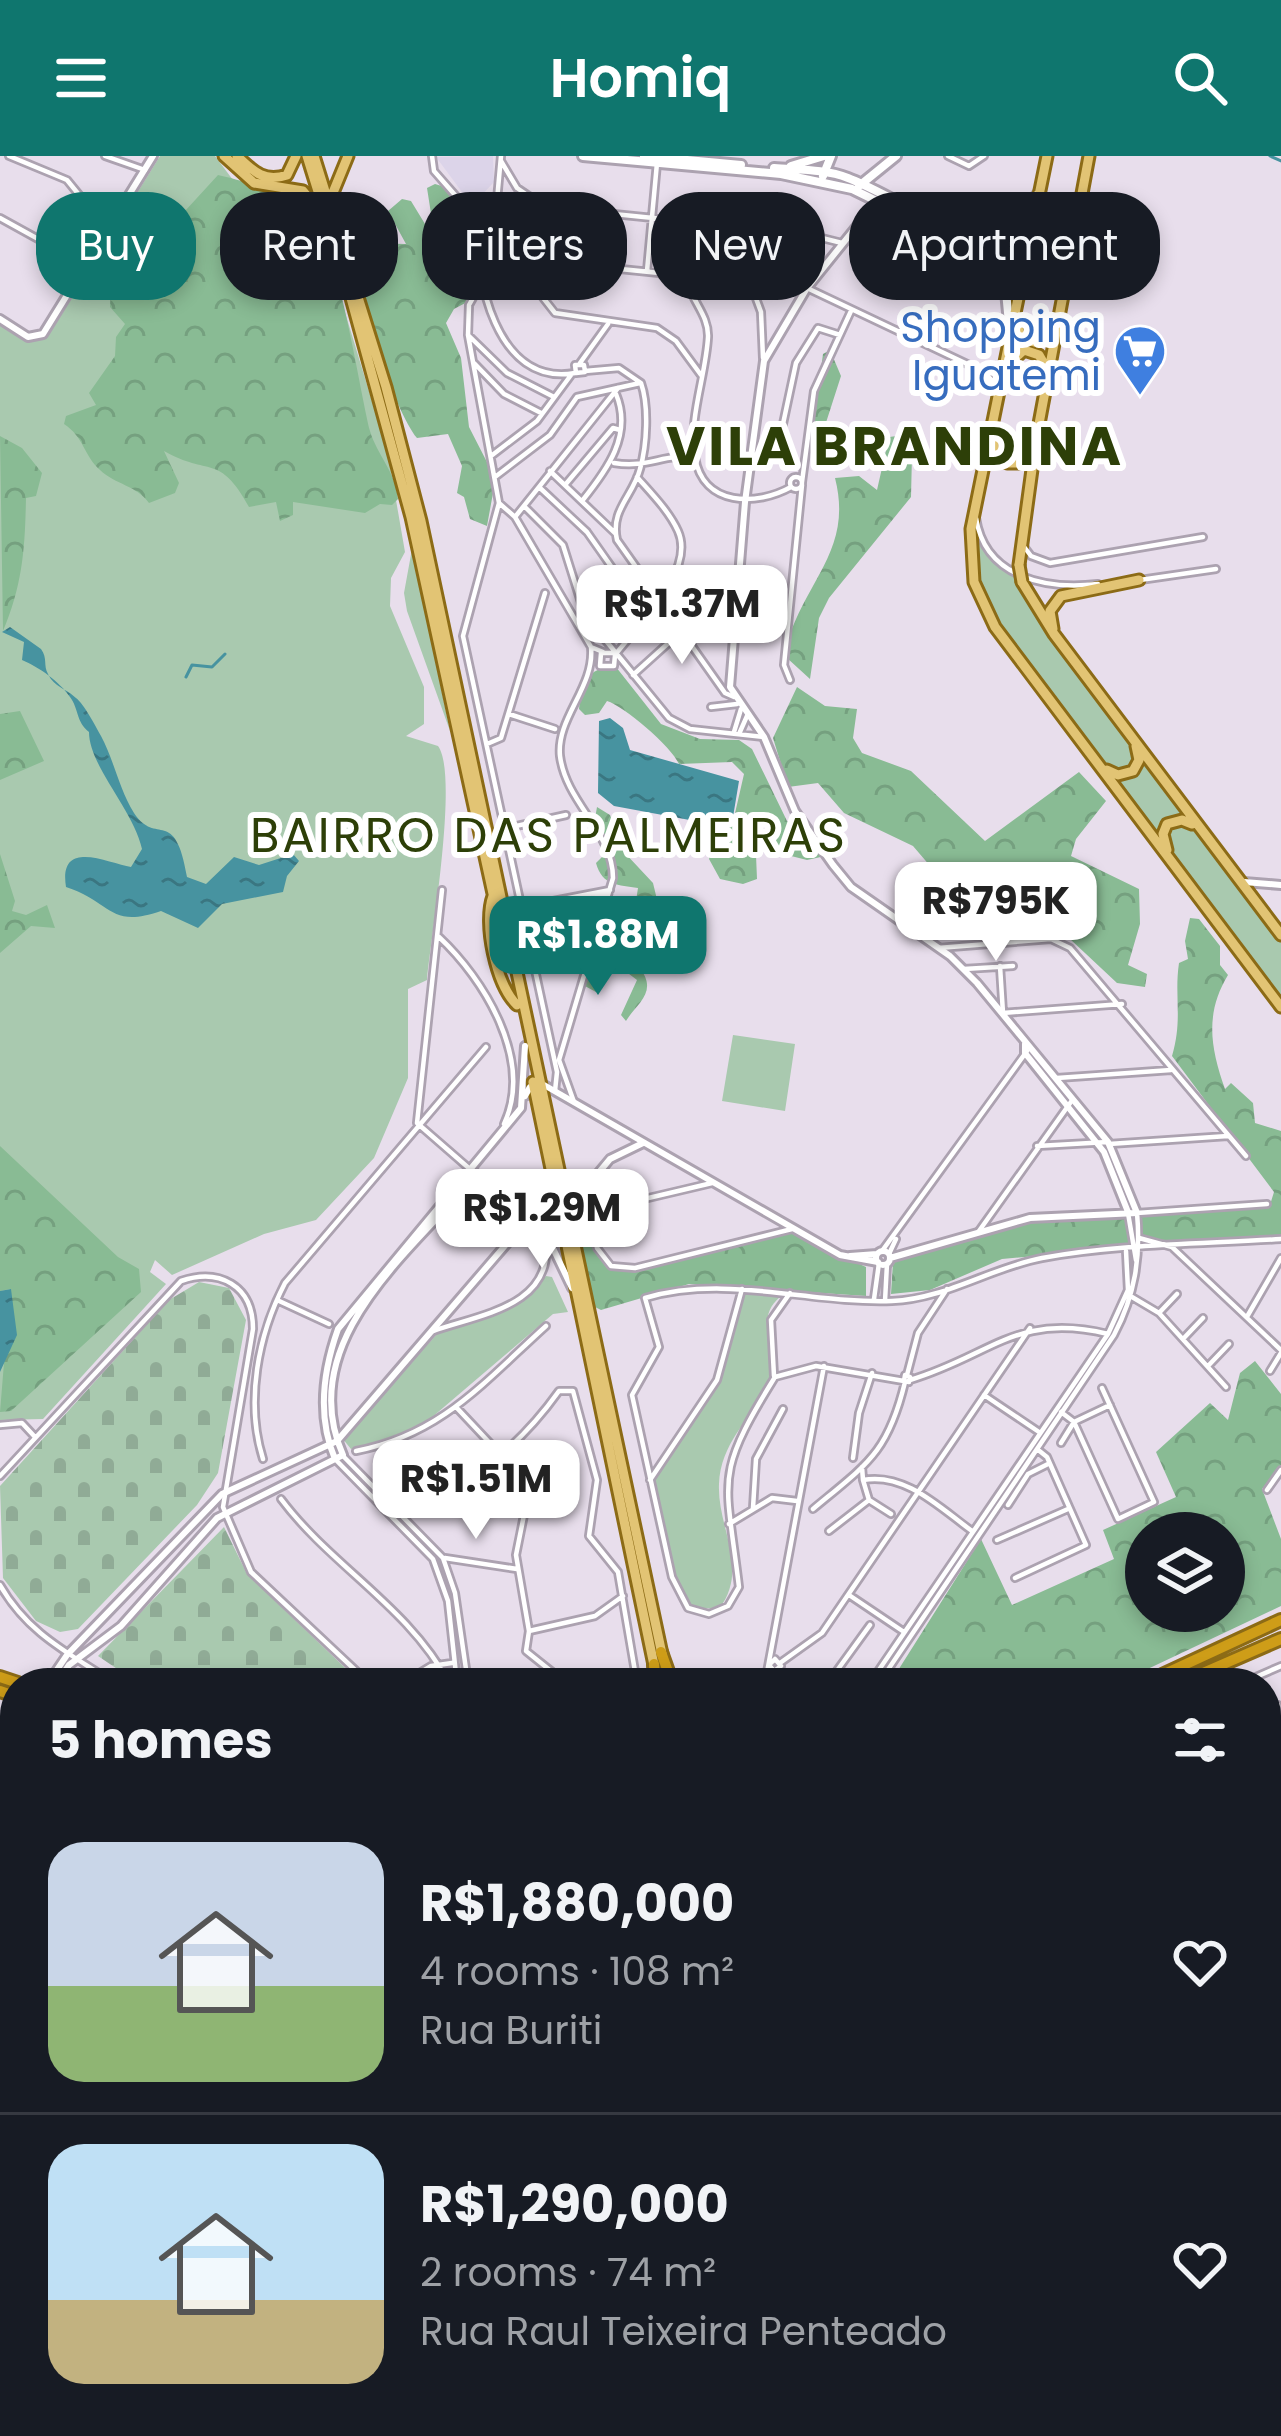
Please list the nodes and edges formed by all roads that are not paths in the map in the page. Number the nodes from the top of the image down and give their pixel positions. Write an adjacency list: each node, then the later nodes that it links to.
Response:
1 (9, 156): 39 (street)
2 (105, 156): 21 (street)
3 (153, 156): 21 (street)
4 (224, 156): 27 (main road)
5 (237, 156): 6 (main road)
6 (296, 156)
7 (310, 156): 28 (main road); 29 (main road)
8 (348, 156): 30 (main road)
9 (432, 156): 31 (street)
10 (583, 156): 19 (main road)
11 (644, 156): 19 (main road)
12 (828, 156): 20 (main road); 23 (main road)
13 (896, 156): 22 (main road)
14 (948, 156): 15 (street)
15 (984, 156)
16 (1047, 156): 26 (main road)
17 (1089, 156): 61 (main road)
18 (501, 158): 25 (street); 32 (street)
19 (657, 159): 20 (main road); 23 (main road); 33 (street)
20 (778, 169): 23 (main road)
21 (145, 170): 62 (street)
22 (877, 175): 24 (main road); 35 (main road)
23 (824, 177): 24 (main road)
24 (857, 186): 34 (main road)
25 (517, 188): 32 (street); 38 (street)
26 (1041, 189): 36 (main road); 37 (main road)
27 (304, 192)
28 (320, 192)
29 (324, 192)
30 (334, 192)
31 (452, 192)
32 (497, 192)
33 (654, 192)
34 (870, 192)
35 (878, 192)
36 (1039, 192)
37 (1040, 192)
38 (651, 217)
39 (0, 218)
40 (651, 228): 46 (street)
41 (849, 236): 43 (street)
42 (825, 239): 43 (street)
43 (843, 244): 44 (street)
44 (825, 266)
45 (627, 269): 46 (street)
46 (647, 271): 47 (street)
47 (651, 272)
48 (825, 296): 60 (street)
49 (351, 300): 146 (main road)
50 (359, 300): 116 (main road)
51 (472, 300): 65 (street)
52 (490, 300): 76 (street)
53 (545, 300): 63 (street)
54 (694, 300): 69 (street)
55 (754, 300): 66 (street)
56 (799, 300): 67 (street)
57 (1005, 300): 68 (main road)
58 (1018, 300): 68 (main road)
59 (1023, 300): 61 (main road)
60 (852, 309): 64 (street); 74 (street)
61 (1058, 317): 78 (main road)
62 (0, 320)
63 (608, 324): 71 (street); 73 (street)
64 (840, 334): 86 (street); 95 (street)
65 (468, 335): 70 (street); 82 (street)
66 (762, 335): 67 (street); 72 (street)
67 (772, 340): 72 (street)
68 (1006, 347): 75 (main road)
69 (706, 354): 71 (street); 77 (street)
70 (471, 358): 84 (street); 88 (street)
71 (690, 360): 77 (street)
72 (764, 361): 100 (street)
73 (583, 367): 76 (street); 79 (street)
74 (982, 371): 75 (street); 80 (street)
75 (1002, 371): 78 (main road); 80 (main road)
76 (574, 372): 82 (street)
77 (702, 376): 89 (street)
78 (1048, 380): 87 (main road)
79 (641, 383): 81 (street); 91 (street)
80 (999, 387): 83 (main road)
81 (617, 391): 85 (street); 92 (street); 93 (street)
82 (555, 397): 84 (street)
83 (994, 409): 87 (main road); 98 (main road)
84 (543, 415): 88 (street)
85 (620, 430): 90 (street); 96 (street)
86 (780, 438)
87 (1036, 440): 106 (main road)
88 (491, 456): 93 (street)
89 (695, 458): 91 (street); 100 (street)
90 (613, 463): 91 (street); 99 (street)
91 (641, 467): 94 (street)
92 (550, 471): 96 (street); 97 (street)
93 (495, 476): 101 (street)
94 (637, 477): 104 (street); 110 (street)
95 (802, 483): 100 (street); 128 (street)
96 (565, 485): 99 (street)
97 (539, 487): 102 (street); 111 (street)
98 (976, 500): 108 (street); 137 (main road)
99 (582, 501): 104 (street)
100 (745, 502): 125 (street)
101 (499, 503): 103 (street); 113 (street)
102 (525, 507): 103 (street); 118 (street)
103 (515, 517): 115 (street)
104 (615, 532): 110 (street)
105 (1203, 537): 106 (street)
106 (1021, 538): 112 (main road, bridge)
107 (1216, 569): 108 (street)
108 (1138, 580): 112 (main road)
109 (545, 593): 131 (street)
110 (658, 597): 111 (street); 124 (street)
111 (646, 616): 118 (street)
112 (1054, 634): 134 (main road)
113 (463, 636): 116 (street); 136 (street)
114 (674, 638): 126 (street)
115 (591, 647): 117 (street); 120 (street)
116 (447, 649): 146 (main road)
117 (603, 652): 118 (street); 119 (street)
118 (614, 654): 121 (street); 122 (street)
119 (598, 660): 120 (street); 123 (street)
120 (591, 665): 127 (street)
121 (614, 666): 122 (street); 123 (street)
122 (625, 666): 126 (street)
123 (602, 668): 127 (street)
124 (711, 674): 125 (street); 129 (street)
125 (728, 674): 129 (street)
126 (633, 675): 133 (street)
127 (588, 676): 145 (street)
128 (790, 680)
129 (740, 706): 130 (street); 133 (street); 135 (street)
130 (711, 707)
131 (508, 714): 132 (street); 136 (street)
132 (555, 729)
133 (736, 734): 135 (street)
134 (1132, 736): 137 (main road); 140 (main road)
135 (764, 737): 151 (street)
136 (487, 744): 139 (street)
137 (1098, 763): 141 (main road)
138 (566, 815): 139 (street)
139 (505, 829): 147 (street)
140 (1202, 831): 141 (main road); 142 (main road)
141 (1173, 861): 156 (main road)
142 (1237, 878): 143 (street); 149 (main road)
143 (1281, 886)
144 (442, 890): 150 (street)
145 (609, 893): 147 (street); 159 (street)
146 (497, 898): 147 (street); 148 (main road); 160 (main road)
147 (522, 910): 148 (street); 158 (street)
148 (506, 929): 165 (main road)
149 (1281, 935)
150 (439, 937): 170 (street); 171 (street)
151 (938, 948): 154 (street); 155 (street)
152 (1000, 966): 153 (street); 154 (street); 157 (street)
153 (1013, 966)
154 (964, 969): 157 (street)
155 (1122, 1004): 157 (street); 163 (street)
156 (1280, 1006)
157 (1003, 1013): 162 (street)
158 (548, 1031): 159 (street); 166 (street)
159 (564, 1042): 168 (street)
160 (525, 1046): 165 (main road); 167 (street)
161 (486, 1047): 171 (street)
162 (1027, 1048): 164 (street); 169 (street); 197 (street)
163 (1174, 1070): 164 (street); 173 (street)
164 (1057, 1078): 169 (street)
165 (537, 1085): 166 (street); 167 (street); 186 (main road)
166 (555, 1091): 168 (street)
167 (524, 1096): 170 (street)
168 (574, 1102): 172 (street)
169 (1070, 1102): 175 (street); 176 (street); 177 (street)
170 (515, 1109): 180 (street)
171 (417, 1123): 180 (street); 207 (street)
172 (622, 1130): 174 (street); 178 (street)
173 (1228, 1136): 175 (street); 179 (street)
174 (643, 1143): 178 (street); 181 (street)
175 (1109, 1143): 176 (street); 185 (street)
176 (1097, 1144): 177 (street); 185 (street)
177 (1037, 1146): 189 (street)
178 (625, 1148): 182 (street)
179 (1246, 1156)
180 (474, 1172): 187 (street); 244 (street)
181 (713, 1183): 184 (street); 188 (street)
182 (581, 1188): 184 (street); 186 (street)
183 (1267, 1204): 185 (street)
184 (589, 1212): 188 (street)
185 (1132, 1213): 189 (street); 191 (street); 195 (street)
186 (564, 1215): 187 (street); 211 (main road); 291 (main road)
187 (528, 1219): 190 (street); 213 (street)
188 (792, 1229): 197 (street)
189 (978, 1233): 197 (street)
190 (544, 1236): 199 (street); 200 (street)
191 (1139, 1238): 193 (street); 194 (street)
192 (1281, 1239): 193 (street)
193 (1172, 1247): 194 (street); 214 (street)
194 (1141, 1250): 195 (street); 198 (street)
195 (1129, 1251): 198 (street); 202 (street); 221 (street)
196 (1281, 1258): 214 (street)
197 (883, 1259): 208 (street); 209 (street)
198 (1136, 1260): 206 (street)
199 (563, 1266): 200 (street); 211 (street)
200 (545, 1273): 217 (street)
201 (742, 1289): 203 (street); 257 (street); 257 (street)
202 (947, 1289): 205 (street); 210 (street)
203 (790, 1293): 208 (street); 229 (street)
204 (1177, 1294): 212 (street)
205 (933, 1296): 209 (street); 210 (street)
206 (1132, 1297): 212 (street); 237 (street)
207 (277, 1300): 216 (street); 251 (street)
208 (875, 1300): 209 (street)
209 (885, 1300)
210 (938, 1306): 230 (street)
211 (582, 1310): 295 (main road)
212 (1159, 1313): 222 (street)
213 (444, 1316): 217 (street); 220 (street)
214 (1247, 1317): 224 (street)
215 (1203, 1318): 222 (street)
216 (329, 1324)
217 (455, 1324): 220 (street)
218 (546, 1326): 235 (street)
219 (1030, 1328): 221 (street); 230 (street); 233 (street)
220 (430, 1332): 244 (street)
221 (1108, 1334): 241 (street)
222 (1183, 1339): 226 (street)
223 (1229, 1344): 226 (street)
224 (1281, 1351): 227 (street)
225 (824, 1366): 228 (street); 229 (street); 265 (street)
226 (1208, 1366): 231 (street)
227 (1270, 1371)
228 (872, 1373): 230 (street); 250 (street)
229 (775, 1377): 273 (street)
230 (906, 1378): 253 (street)
231 (1226, 1387)
232 (1102, 1388): 234 (street)
233 (984, 1395): 241 (street); 261 (street)
234 (1109, 1405): 238 (street); 238 (street)
235 (456, 1407): 247 (street); 248 (street)
236 (783, 1409): 267 (street)
237 (1061, 1412): 238 (street); 240 (street)
238 (1074, 1422): 242 (street)
239 (0, 1425): 243 (street)
240 (1052, 1426): 242 (street); 246 (street)
241 (1041, 1433): 275 (street)
242 (1066, 1434): 245 (street)
243 (35, 1437): 256 (street); 262 (street)
244 (333, 1443): 249 (street); 255 (street)
245 (1061, 1443)
246 (1036, 1449): 252 (street); 312 (street)
247 (356, 1451)
248 (502, 1456): 272 (street); 279 (street); 284 (street)
249 (339, 1457): 259 (street); 272 (street); 278 (street)
250 (853, 1458)
251 (263, 1459)
252 (1048, 1464): 266 (street); 268 (street)
253 (862, 1467): 258 (street); 269 (street)
254 (1281, 1470): 260 (street)
255 (268, 1471): 259 (street); 262 (street)
256 (0, 1476)
257 (650, 1480): 273 (street)
258 (863, 1480): 261 (street); 264 (street)
259 (274, 1485): 270 (street)
260 (1268, 1490)
261 (918, 1492): 275 (street); 283 (street)
262 (221, 1494): 270 (street); 282 (street)
263 (280, 1498): 296 (street)
264 (869, 1500): 271 (street); 274 (street)
265 (797, 1501): 267 (street); 308 (street)
266 (1008, 1505)
267 (753, 1508): 273 (street)
268 (1068, 1508): 276 (street); 280 (street)
269 (812, 1509)
270 (225, 1511): 285 (street); 300 (street)
271 (891, 1514)
272 (401, 1515): 277 (street)
273 (729, 1524)
274 (830, 1531)
275 (974, 1533): 289 (street)
276 (997, 1540)
277 (443, 1558): 278 (street); 279 (street); 294 (street)
278 (433, 1559): 294 (street)
279 (517, 1569): 288 (street)
280 (1015, 1578)
281 (0, 1585): 292 (street)
282 (129, 1594): 285 (street); 292 (street)
283 (849, 1595): 289 (street); 309 (street)
284 (623, 1596): 288 (street); 305 (street)
285 (140, 1604): 293 (street)
286 (1281, 1620): 313 (highway)
287 (870, 1625): 310 (street)
288 (530, 1630): 304 (street)
289 (904, 1632): 311 (street)
290 (1281, 1639): 314 (highway)
291 (662, 1652): 307 (highway)
292 (67, 1655): 293 (street); 297 (street)
293 (78, 1659): 298 (street); 299 (street)
294 (457, 1662): 296 (street); 302 (street); 303 (street)
295 (654, 1664): 306 (highway)
296 (440, 1666): 301 (street)
297 (57, 1668)
298 (68, 1668)
299 (92, 1668)
300 (353, 1668)
301 (436, 1668)
302 (457, 1668)
303 (460, 1668)
304 (547, 1668)
305 (635, 1668)
306 (654, 1668)
307 (666, 1668)
308 (768, 1668): 309 (street)
309 (781, 1668)
310 (839, 1668)
311 (880, 1668)
312 (889, 1668)
313 (1177, 1668)
314 (1214, 1668)

